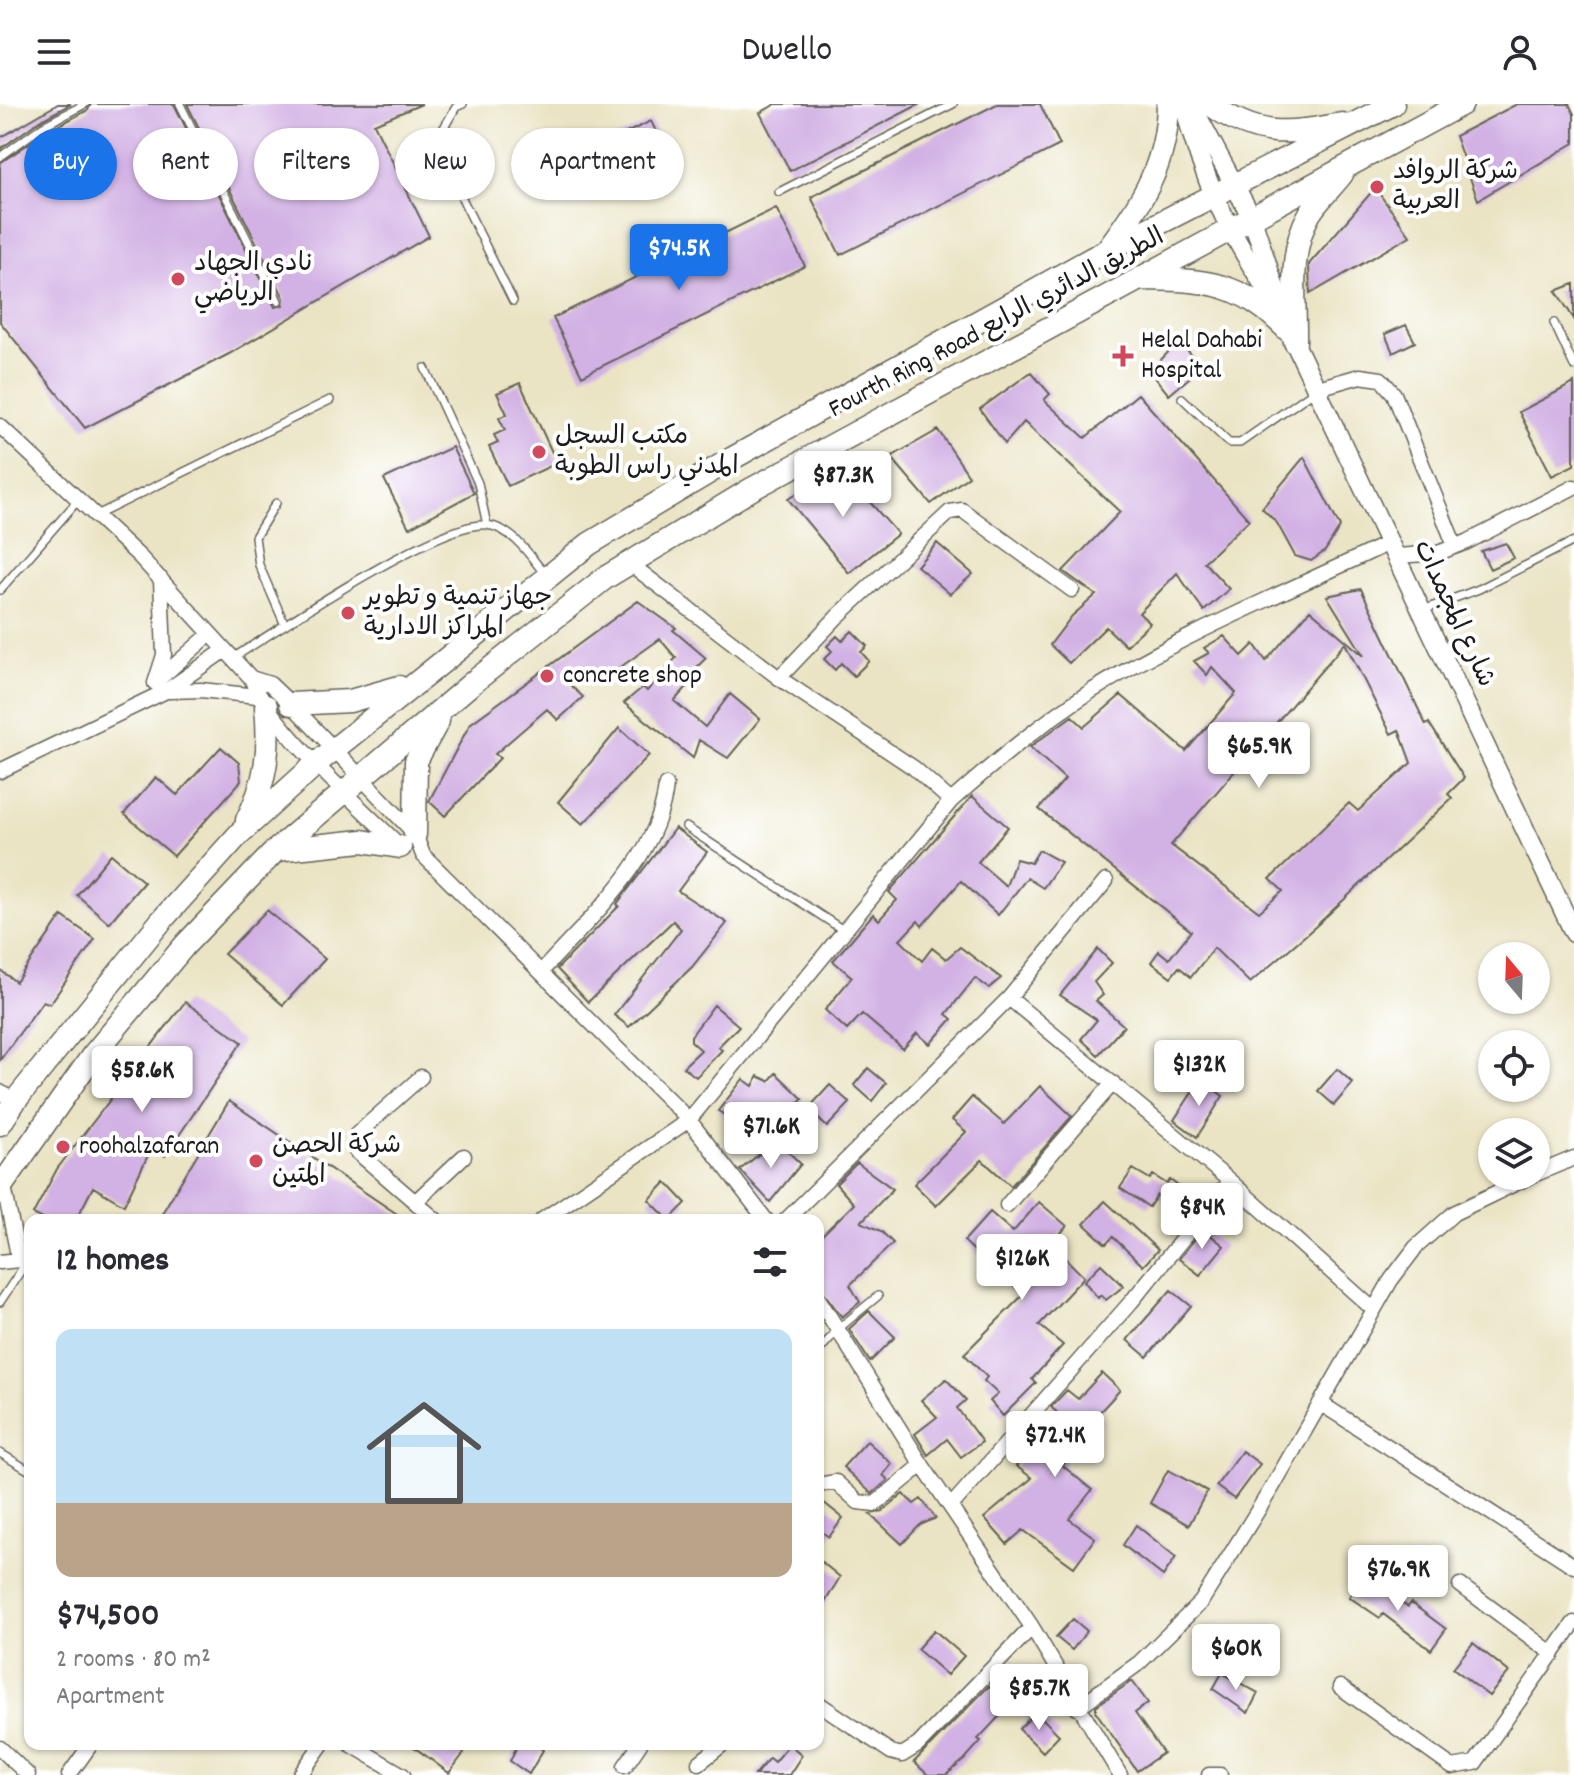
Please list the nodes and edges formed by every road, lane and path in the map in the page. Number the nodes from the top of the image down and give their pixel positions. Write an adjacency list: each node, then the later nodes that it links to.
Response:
1 (85, 104): 12 (lane)
2 (180, 104): 21 (lane)
3 (463, 104): 22 (lane)
4 (953, 104): 15 (lane)
5 (1168, 104): 19 (main road)
6 (1184, 104): 16 (main road, شارع المجمدات)
7 (1191, 104): 14 (main road, شارع المجمدات)
8 (1210, 104): 11 (main road)
9 (1393, 104): 11 (main road, Fourth Ring Road الطريق الدائري الرابع)
10 (1462, 104): 13 (main road, Fourth Ring Road الطريق الدائري الرابع)
11 (1362, 121): 14 (main road, Fourth Ring Road الطريق الدائري الرابع)
12 (0, 157)
13 (1350, 165): 17 (main road, Fourth Ring Road الطريق الدائري الرابع); 24 (main road)
14 (1237, 186): 16 (main road, Fourth Ring Road الطريق الدائري الرابع); 17 (main road, شارع المجمدات)
15 (779, 192)
16 (1214, 196): 18 (main road, شارع المجمدات); 19 (main road, Fourth Ring Road الطريق الدائري الرابع)
17 (1252, 218): 18 (main road, Fourth Ring Road الطريق الدائري الرابع); 24 (main road, شارع المجمدات)
18 (1228, 231): 20 (main road, Fourth Ring Road الطريق الدائري الرابع); 24 (main road, شارع المجمدات)
19 (1107, 250): 40 (main road, Fourth Ring Road الطريق الدائري الرابع)
20 (1136, 279): 24 (main road); 39 (main road, Fourth Ring Road الطريق الدائري الرابع)
21 (278, 301)
22 (513, 301)
23 (1554, 323): 25 (lane)
24 (1289, 330): 27 (main road, شارع المجمدات)
25 (1574, 366)
26 (425, 368): 35 (lane)
27 (1318, 388): 28 (lane); 37 (street); 38 (main road, شارع المجمدات)
28 (1182, 398)
29 (330, 400): 34 (lane)
30 (0, 426): 32 (street)
31 (1574, 487): 37 (street)
32 (81, 498): 34 (street); 42 (lane)
33 (276, 503): 45 (lane)
34 (97, 515): 41 (street)
35 (487, 525): 40 (lane); 45 (lane)
36 (1574, 541): 44 (lane)
37 (1455, 546): 38 (street)
38 (1394, 549): 44 (main road, شارع المجمدات); 60 (street)
39 (629, 563): 50 (street); 51 (main road, Fourth Ring Road الطريق الدائري الرابع)
40 (547, 577): 48 (main road, Fourth Ring Road الطريق الدائري الرابع)
41 (161, 579): 46 (street); 52 (street)
42 (0, 590)
43 (1072, 590): 50 (street)
44 (1423, 610): 67 (main road, شارع المجمدات)
45 (285, 625): 47 (lane)
46 (210, 634): 47 (street); 52 (street)
47 (229, 654): 49 (street); 52 (street)
48 (422, 677): 54 (main road); 55 (main road, Fourth Ring Road الطريق الدائري الرابع)
49 (251, 678): 53 (street); 54 (street)
50 (779, 678): 60 (street)
51 (471, 684): 58 (main road, Fourth Ring Road الطريق الدائري الرابع); 63 (main road)
52 (161, 687): 53 (street); 57 (street)
53 (262, 701): 56 (street); 62 (main road)
54 (291, 704): 55 (street)
55 (335, 749): 56 (main road, Fourth Ring Road الطريق الدائري الرابع); 58 (street)
56 (317, 763): 58 (street); 62 (main road, Fourth Ring Road الطريق الدائري الرابع)
57 (0, 771)
58 (352, 784): 63 (street); 63 (street); 64 (main road, Fourth Ring Road الطريق الدائري الرابع)
59 (666, 785): 68 (street)
60 (951, 801): 66 (street)
61 (686, 827): 66 (lane)
62 (240, 833): 72 (main road, Fourth Ring Road الطريق الدائري الرابع)
63 (413, 845): 64 (main road); 68 (street)
64 (275, 851): 79 (main road, Fourth Ring Road الطريق الدائري الرابع)
65 (1106, 881): 69 (street)
66 (843, 930): 73 (street)
67 (1574, 933)
68 (541, 972): 73 (street)
69 (1009, 998): 71 (street); 86 (street)
70 (421, 1077): 81 (street)
71 (1113, 1083): 78 (street); 82 (street)
72 (7, 1097): 74 (main road, Fourth Ring Road الطريق الدائري الرابع)
73 (689, 1120): 84 (street); 85 (street)
74 (0, 1124)
75 (464, 1156): 81 (street)
76 (1574, 1158): 77 (street)
77 (1550, 1168)
78 (1230, 1181): 94 (street); 102 (street)
79 (2, 1185): 87 (street)
80 (1502, 1190): 94 (street)
81 (415, 1202): 83 (street)
82 (1007, 1205)
83 (429, 1214)
84 (551, 1214)
85 (761, 1214)
86 (792, 1214)
87 (24, 1260)
88 (0, 1262): 89 (street)
89 (24, 1263)
90 (24, 1265): 92 (lane)
91 (878, 1296): 95 (lane)
92 (0, 1302)
93 (824, 1307): 95 (street)
94 (1374, 1310): 97 (street)
95 (838, 1329): 96 (lane); 99 (street)
96 (824, 1345)
97 (1320, 1403): 103 (street); 110 (street)
98 (0, 1453): 100 (lane)
99 (922, 1465): 101 (street); 102 (street)
100 (24, 1467)
101 (824, 1484)
102 (951, 1506): 106 (street)
103 (1574, 1566)
104 (1460, 1585): 107 (street)
105 (1574, 1623): 107 (street)
106 (1032, 1627): 109 (street); 110 (street)
107 (1553, 1654): 108 (street)
108 (1340, 1687)
109 (824, 1707)
110 (1077, 1708): 123 (street)
111 (0, 1748): 119 (street)
112 (87, 1750): 120 (street)
113 (318, 1750): 121 (street)
114 (360, 1750): 122 (street)
115 (636, 1750): 118 (street)
116 (715, 1750): 117 (street)
117 (699, 1763)
118 (625, 1766)
119 (28, 1775)
120 (69, 1775)
121 (300, 1775)
122 (403, 1775)
123 (1120, 1775)
124 (1209, 1775): 125 (street)
125 (1220, 1775)

